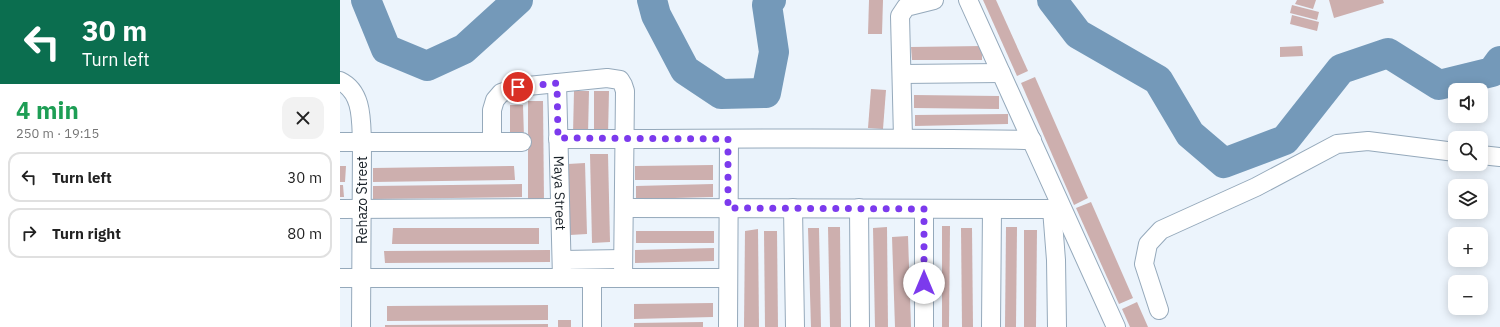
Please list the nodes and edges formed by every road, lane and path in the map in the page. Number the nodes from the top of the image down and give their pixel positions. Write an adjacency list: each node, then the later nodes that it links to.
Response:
1 (934, 0): 4 (street)
2 (968, 0): 3 (street)
3 (1001, 72): 4 (street); 11 (street)
4 (902, 74): 8 (street)
5 (340, 81): 13 (street, Rehazo Street)
6 (557, 83): 7 (street, Maya Street); 9 (street); 14 (street)
7 (558, 138): 9 (street); 19 (street, Maya Street)
8 (903, 138): 10 (street); 11 (street)
9 (625, 139): 10 (street); 20 (street)
10 (728, 139): 21 (street)
11 (1032, 140): 28 (street)
12 (340, 142): 13 (street)
13 (362, 142): 14 (street); 25 (street, Rehazo Street)
14 (492, 142): 15 (street)
15 (522, 142)
16 (1448, 151): 37 (street)
17 (1488, 156): 18 (street)
18 (1500, 157)
19 (560, 208): 25 (street); 30 (street, Maya Street)
20 (624, 208): 21 (street); 29 (street)
21 (728, 208): 22 (street); 36 (street)
22 (793, 208): 23 (street); 41 (street)
23 (859, 208): 26 (street); 42 (street)
24 (340, 209): 25 (street)
25 (362, 209): 32 (street, Rehazo Street)
26 (924, 209): 27 (street); 43 (street)
27 (992, 209): 28 (street); 44 (street)
28 (1057, 209): 45 (street); 46 (street)
29 (623, 259): 30 (street); 35 (street)
30 (562, 260): 33 (street, Maya Street)
31 (340, 278): 32 (street)
32 (362, 278): 33 (street); 38 (street, Rehazo Street)
33 (562, 278): 34 (street)
34 (592, 278): 35 (street); 39 (street)
35 (623, 278): 36 (street)
36 (728, 278): 40 (street)
37 (1159, 310)
38 (362, 327)
39 (592, 327)
40 (728, 327)
41 (795, 327)
42 (860, 327)
43 (924, 327)
44 (991, 327)
45 (1057, 327)
46 (1116, 327)

